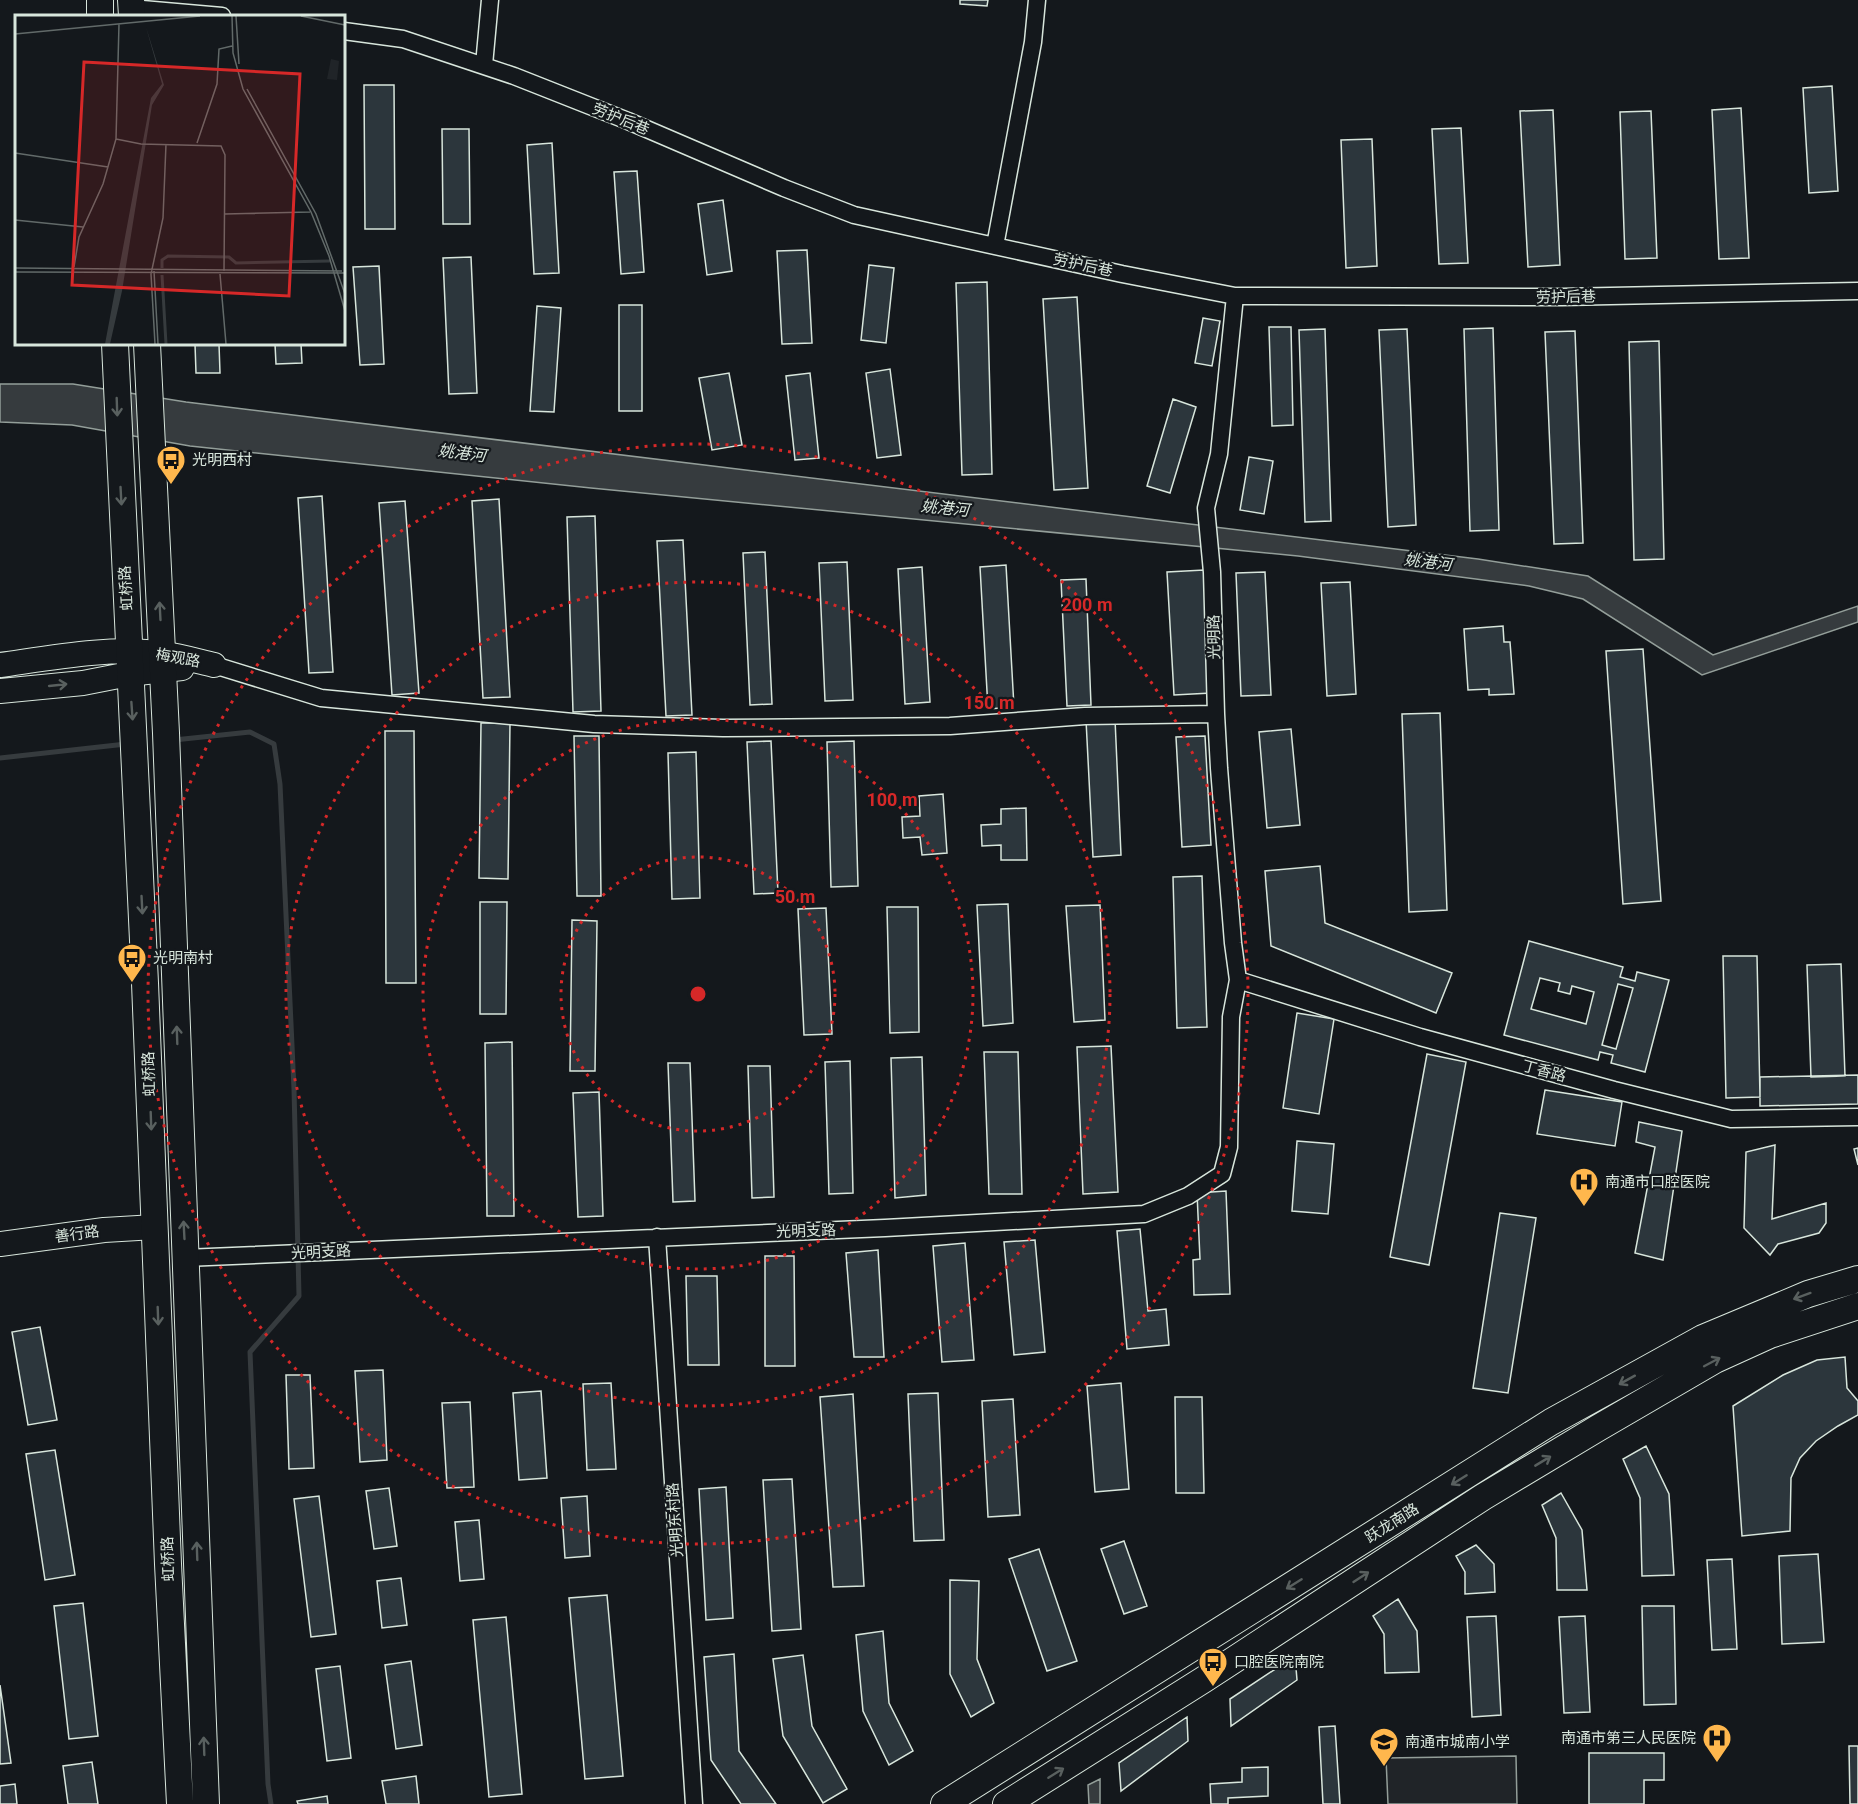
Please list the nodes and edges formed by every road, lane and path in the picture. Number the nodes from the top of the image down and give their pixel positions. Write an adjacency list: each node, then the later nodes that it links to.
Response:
1 (99, 0): 5 (main road)
2 (490, 0): 8 (street)
3 (1037, 0): 9 (street)
4 (132, 8): 6 (street)
5 (100, 15)
6 (211, 15)
7 (345, 31): 8 (street, 劳护后巷)
8 (484, 65): 9 (street, 劳护后巷)
9 (995, 246): 11 (street, 劳护后巷)
10 (1858, 291): 11 (street, 劳护后巷)
11 (1235, 296): 19 (street, 光明路)
12 (115, 345): 15 (main road, 虹桥路, one-way to 15)
13 (147, 345): 14 (main road, 虹桥路, one-way to 13)
14 (163, 662): 15 (street, 梅观路); 16 (street, 梅观路); 25 (main road, 虹桥路, one-way to 14)
15 (129, 663): 17 (street, 梅观路); 18 (street, 梅观路, one-way to 15); 22 (main road, 虹桥路, one-way to 22)
16 (214, 664): 19 (street)
17 (0, 665)
18 (0, 691)
19 (1216, 714): 20 (street, 光明路)
20 (1238, 980): 21 (street, 丁香路); 23 (street, 光明支路)
21 (1858, 1117)
22 (155, 1227): 24 (street, 善行路); 28 (main road, 虹桥路, one-way to 28)
23 (657, 1237): 25 (street, 光明支路); 30 (street, 光明东村路)
24 (0, 1244)
25 (185, 1258): 29 (main road, 虹桥路, one-way to 25)
26 (1858, 1279): 31 (main road, 跃龙南路, one-way to 31)
27 (1858, 1306): 32 (main road, 跃龙南路, one-way to 27)
28 (180, 1804)
29 (206, 1804)
30 (694, 1804)
31 (944, 1804)
32 (1006, 1804)

